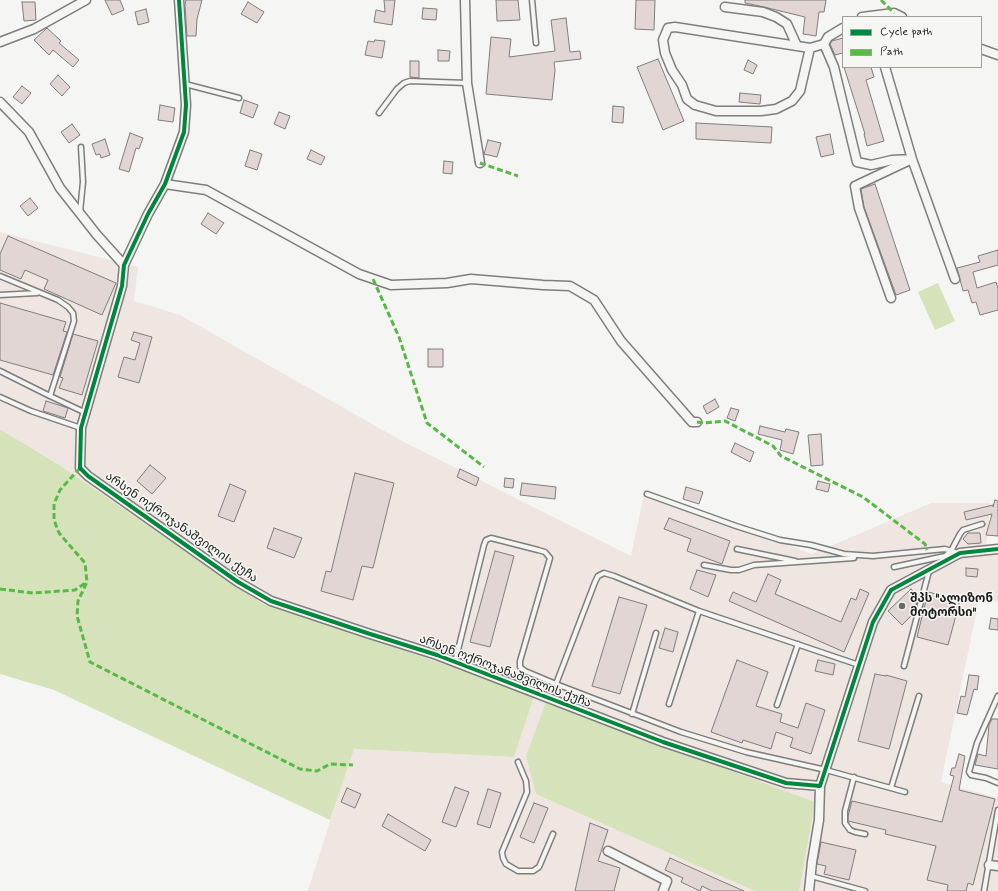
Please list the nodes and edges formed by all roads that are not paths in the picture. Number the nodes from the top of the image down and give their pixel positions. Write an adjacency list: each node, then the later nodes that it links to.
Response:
1 (86, 0): 9 (street)
2 (179, 0): 18 (street, არსენ ოქროჯანაშვილის ქუჩა)
3 (465, 0): 17 (street)
4 (532, 0): 10 (lane)
5 (725, 7): 12 (street)
6 (883, 16): 7 (street)
7 (900, 16)
8 (842, 29): 11 (street)
9 (0, 42)
10 (536, 43)
11 (824, 44): 13 (street); 23 (street)
12 (797, 46): 13 (street); 13 (street)
13 (810, 48)
14 (982, 49): 15 (street)
15 (998, 55)
16 (885, 68): 23 (street)
17 (467, 83): 21 (lane); 24 (street)
18 (185, 84): 19 (lane); 25 (street, არსენ ოქროჯანაშვილის ქუჩა)
19 (239, 98)
20 (0, 102): 26 (street)
21 (379, 113)
22 (81, 147): 26 (lane)
23 (912, 159): 29 (street); 32 (street)
24 (480, 162)
25 (165, 184): 27 (street, არსენ ოქროჯანაშვილის ქუჩა); 37 (street)
26 (80, 213): 27 (street)
27 (124, 265): 36 (street, არსენ ოქროჯანაშვილის ქუჩა)
28 (0, 276): 30 (lane)
29 (955, 279)
30 (40, 293): 31 (lane); 34 (lane)
31 (0, 295)
32 (891, 298)
33 (0, 371): 34 (lane)
34 (50, 396): 36 (lane)
35 (0, 398): 38 (lane)
36 (86, 413): 38 (street, არსენ ოქროჯანაშვილის ქუჩა)
37 (697, 422)
38 (81, 428): 53 (street, არსენ ოქროჯანაშვილის ქუჩა)
39 (647, 494): 45 (lane)
40 (982, 524): 43 (lane)
41 (737, 549): 46 (lane)
42 (998, 549): 44 (street)
43 (951, 551): 44 (lane); 45 (lane); 48 (lane)
44 (960, 553): 49 (street)
45 (873, 556): 46 (lane)
46 (799, 562): 47 (lane)
47 (704, 565)
48 (894, 567)
49 (930, 569): 54 (street); 55 (lane)
50 (699, 611): 52 (lane); 56 (lane); 59 (lane)
51 (656, 633): 61 (lane)
52 (798, 644): 54 (lane); 60 (lane)
53 (455, 662): 56 (lane); 66 (street, არსენ ოქროჯანაშვილის ქუჩა)
54 (859, 665): 63 (street)
55 (904, 666)
56 (556, 684): 61 (lane)
57 (919, 696): 67 (lane)
58 (998, 696): 65 (lane)
59 (669, 704)
60 (777, 705)
61 (632, 714): 63 (lane)
62 (518, 762): 70 (lane)
63 (826, 770): 64 (lane); 66 (street)
64 (854, 777): 67 (lane); 71 (lane)
65 (998, 783)
66 (820, 786): 75 (street)
67 (892, 788): 68 (lane)
68 (905, 792)
69 (998, 810): 73 (lane)
70 (553, 834)
71 (865, 834)
72 (608, 851): 76 (street)
73 (988, 866): 74 (street); 79 (lane)
74 (998, 866)
75 (811, 876): 77 (street); 78 (lane)
76 (663, 891)
77 (809, 891)
78 (865, 891)
79 (984, 891)

